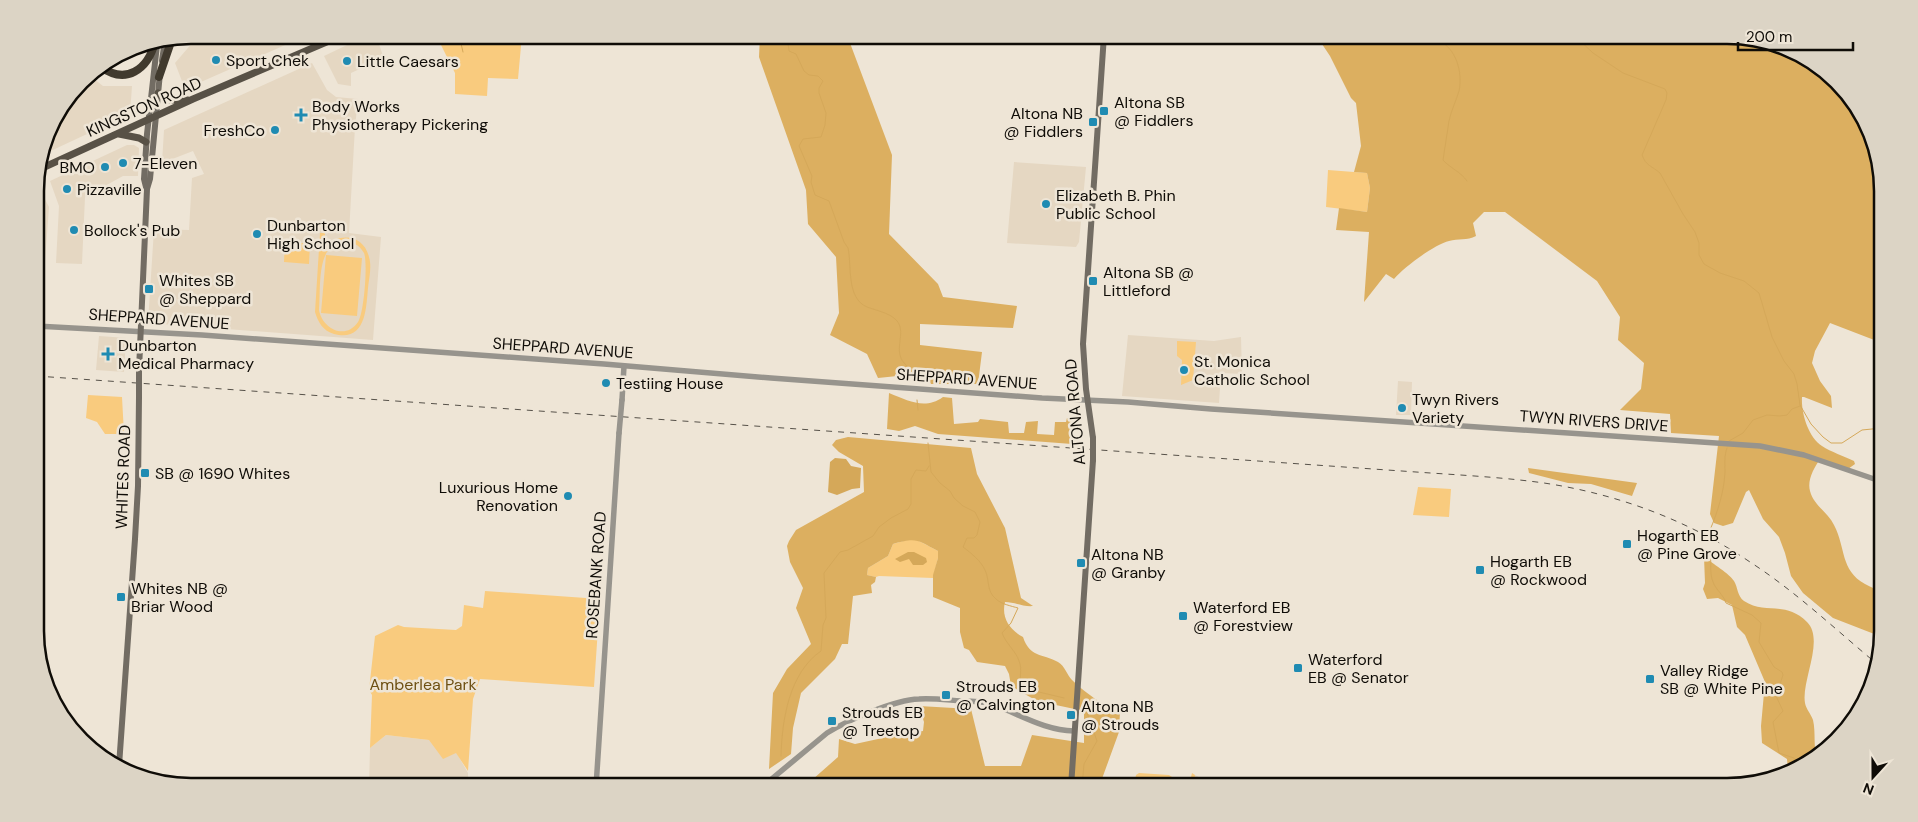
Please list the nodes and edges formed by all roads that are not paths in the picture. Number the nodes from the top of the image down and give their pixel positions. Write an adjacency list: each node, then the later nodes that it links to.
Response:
1 (322, 44): 10 (main road, KINGSTON ROAD)
2 (1103, 44): 20 (main road, ALTONA ROAD)
3 (170, 46): 8 (highway)
4 (164, 47): 8 (main road, WHITES ROAD)
5 (155, 48): 12 (main road, WHITES ROAD)
6 (153, 49): 7 (highway)
7 (107, 71)
8 (160, 77): 9 (main road, WHITES ROAD)
9 (158, 93): 10 (main road); 11 (main road, WHITES ROAD)
10 (193, 99): 11 (main road, KINGSTON ROAD)
11 (157, 117): 12 (main road, KINGSTON ROAD); 16 (main road, WHITES ROAD)
12 (148, 121): 13 (main road, KINGSTON ROAD); 14 (main road, WHITES ROAD)
13 (119, 134): 14 (main road); 15 (main road, KINGSTON ROAD)
14 (146, 142): 16 (main road, WHITES ROAD)
15 (46, 166)
16 (147, 189): 18 (main road, WHITES ROAD)
17 (44, 326): 18 (street, SHEPPARD AVENUE)
18 (140, 332): 19 (street, SHEPPARD AVENUE); 23 (main road, WHITES ROAD, bridge)
19 (624, 366): 20 (street, SHEPPARD AVENUE); 24 (street, ROSEBANK ROAD, bridge)
20 (1089, 400): 21 (street, TWYN RIVERS DRIVE); 22 (main road, ALTONA ROAD, bridge)
21 (1874, 479)
22 (1074, 731): 25 (street); 26 (main road, ALTONA ROAD)
23 (119, 760)
24 (597, 778)
25 (773, 778)
26 (1071, 778)

